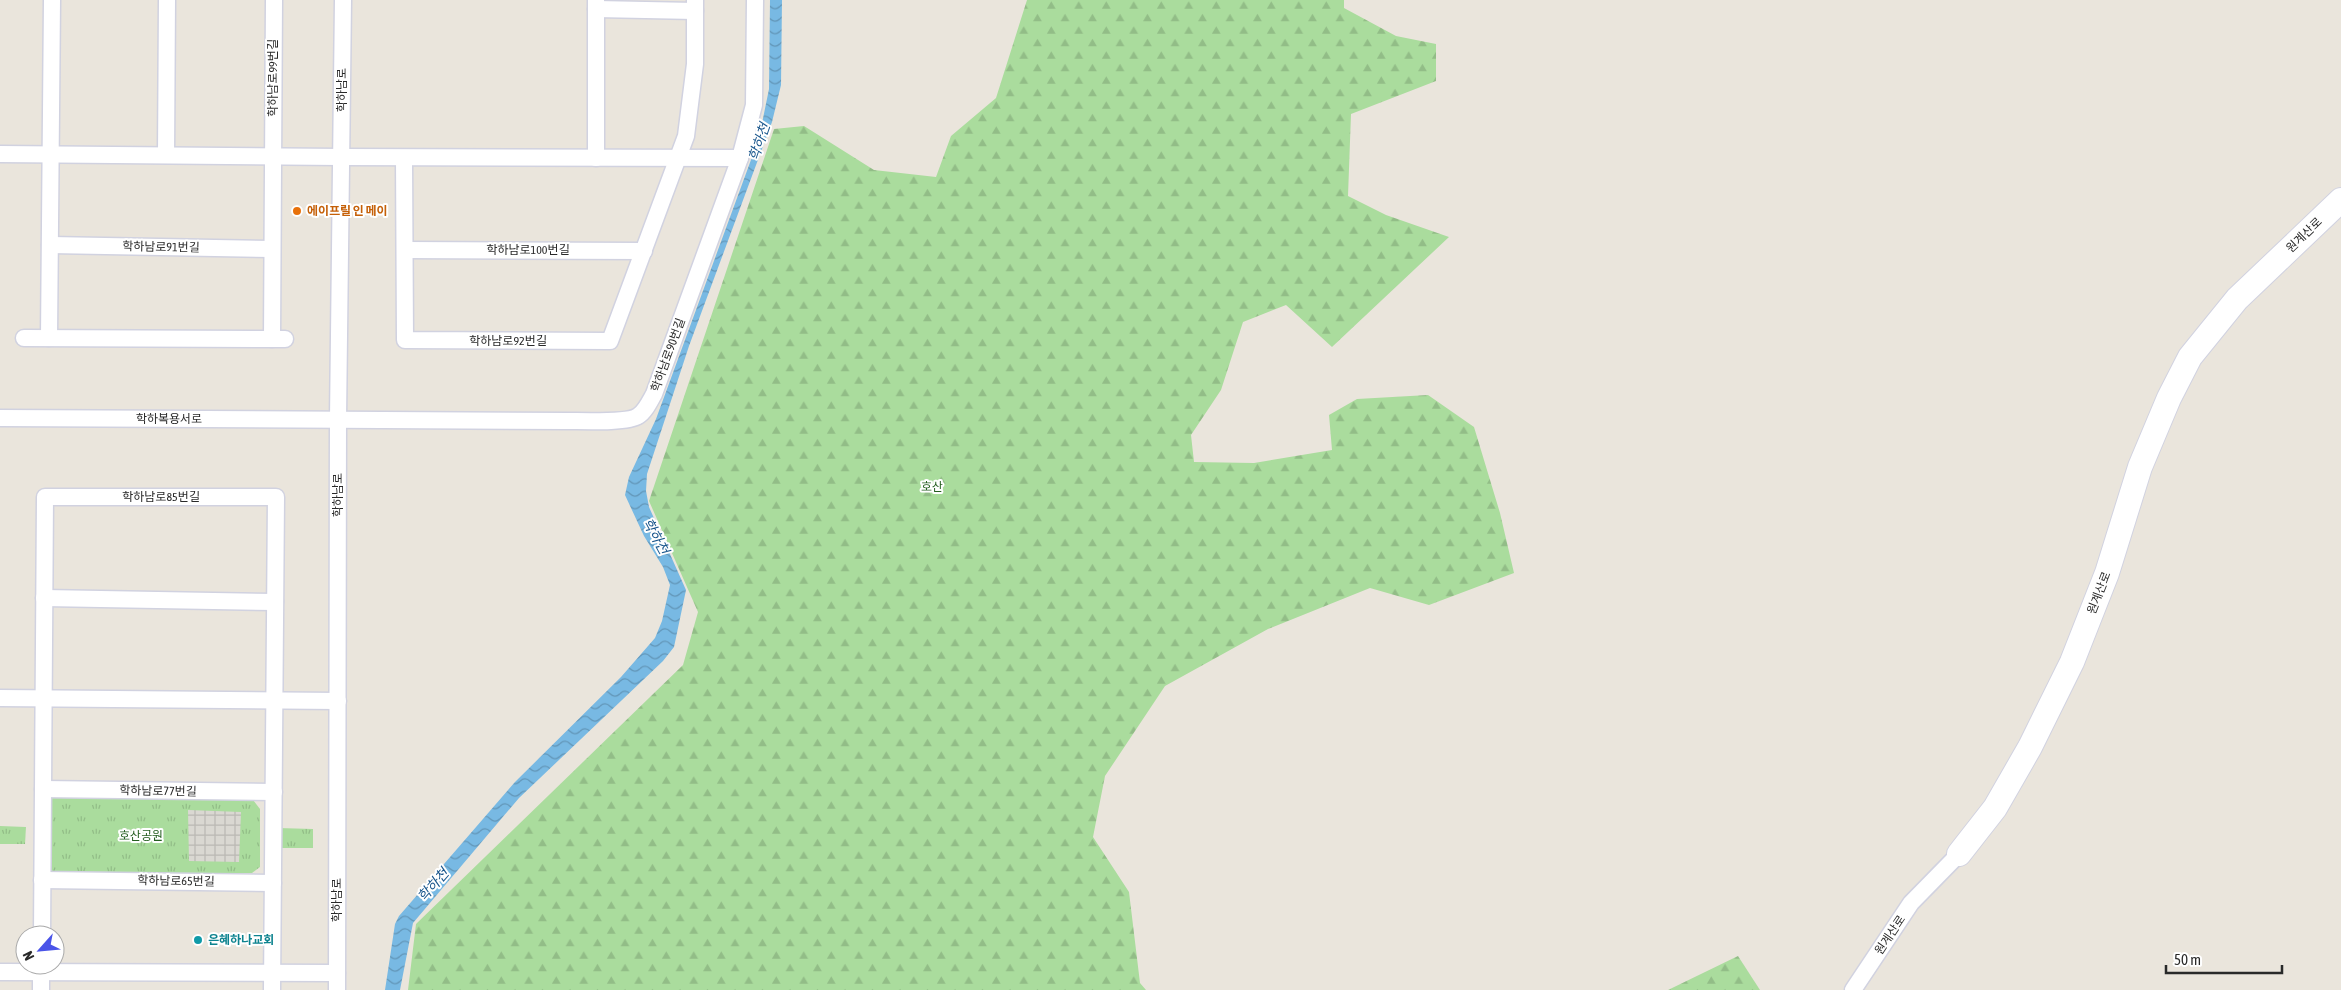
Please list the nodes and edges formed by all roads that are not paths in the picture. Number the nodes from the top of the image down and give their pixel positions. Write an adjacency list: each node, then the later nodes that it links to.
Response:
1 (52, 0): 9 (street)
2 (167, 0): 10 (street)
3 (274, 0): 11 (street, 학하남로99번길)
4 (342, 0): 12 (street, 학하남로)
5 (754, 0): 16 (street, 학하남로90번길)
6 (596, 4): 7 (street); 14 (street)
7 (695, 6): 15 (street)
8 (0, 154): 9 (street)
9 (51, 154): 10 (street); 18 (street)
10 (166, 156): 11 (street)
11 (273, 157): 12 (street); 19 (street, 학하남로99번길)
12 (341, 158): 13 (street); 25 (street, 학하남로)
13 (404, 158): 14 (street); 20 (street)
14 (596, 158): 15 (street)
15 (678, 158): 16 (street); 21 (street)
16 (740, 158): 25 (street, 학하남로90번길)
17 (2341, 200): 34 (street, 원계산로)
18 (50, 245): 19 (street, 학하남로91번길); 23 (street)
19 (272, 249): 23 (street)
20 (405, 250): 21 (street, 학하남로100번길); 21 (street, 학하남로92번길)
21 (644, 251)
22 (24, 338): 23 (street)
23 (49, 338)
24 (0, 418): 25 (street, 학하복용서로)
25 (338, 419): 30 (street, 학하남로)
26 (44, 598): 27 (street); 27 (street, 학하남로85번길); 29 (street)
27 (275, 602): 31 (street)
28 (0, 698): 29 (street)
29 (44, 699): 31 (street); 32 (street)
30 (338, 701): 31 (street); 41 (street, 학하남로)
31 (274, 702): 33 (street)
32 (43, 789): 33 (street, 학하남로77번길); 35 (street)
33 (274, 792): 36 (street)
34 (1959, 854): 46 (street, 원계산로)
35 (42, 880): 36 (street, 학하남로65번길); 37 (street)
36 (273, 883): 43 (street)
37 (42, 925)
38 (65, 970): 43 (street)
39 (15, 971): 40 (street)
40 (0, 972)
41 (337, 973): 43 (street); 45 (street, 학하남로)
42 (41, 975): 44 (street)
43 (272, 982)
44 (41, 990)
45 (337, 990)
46 (1853, 990)

